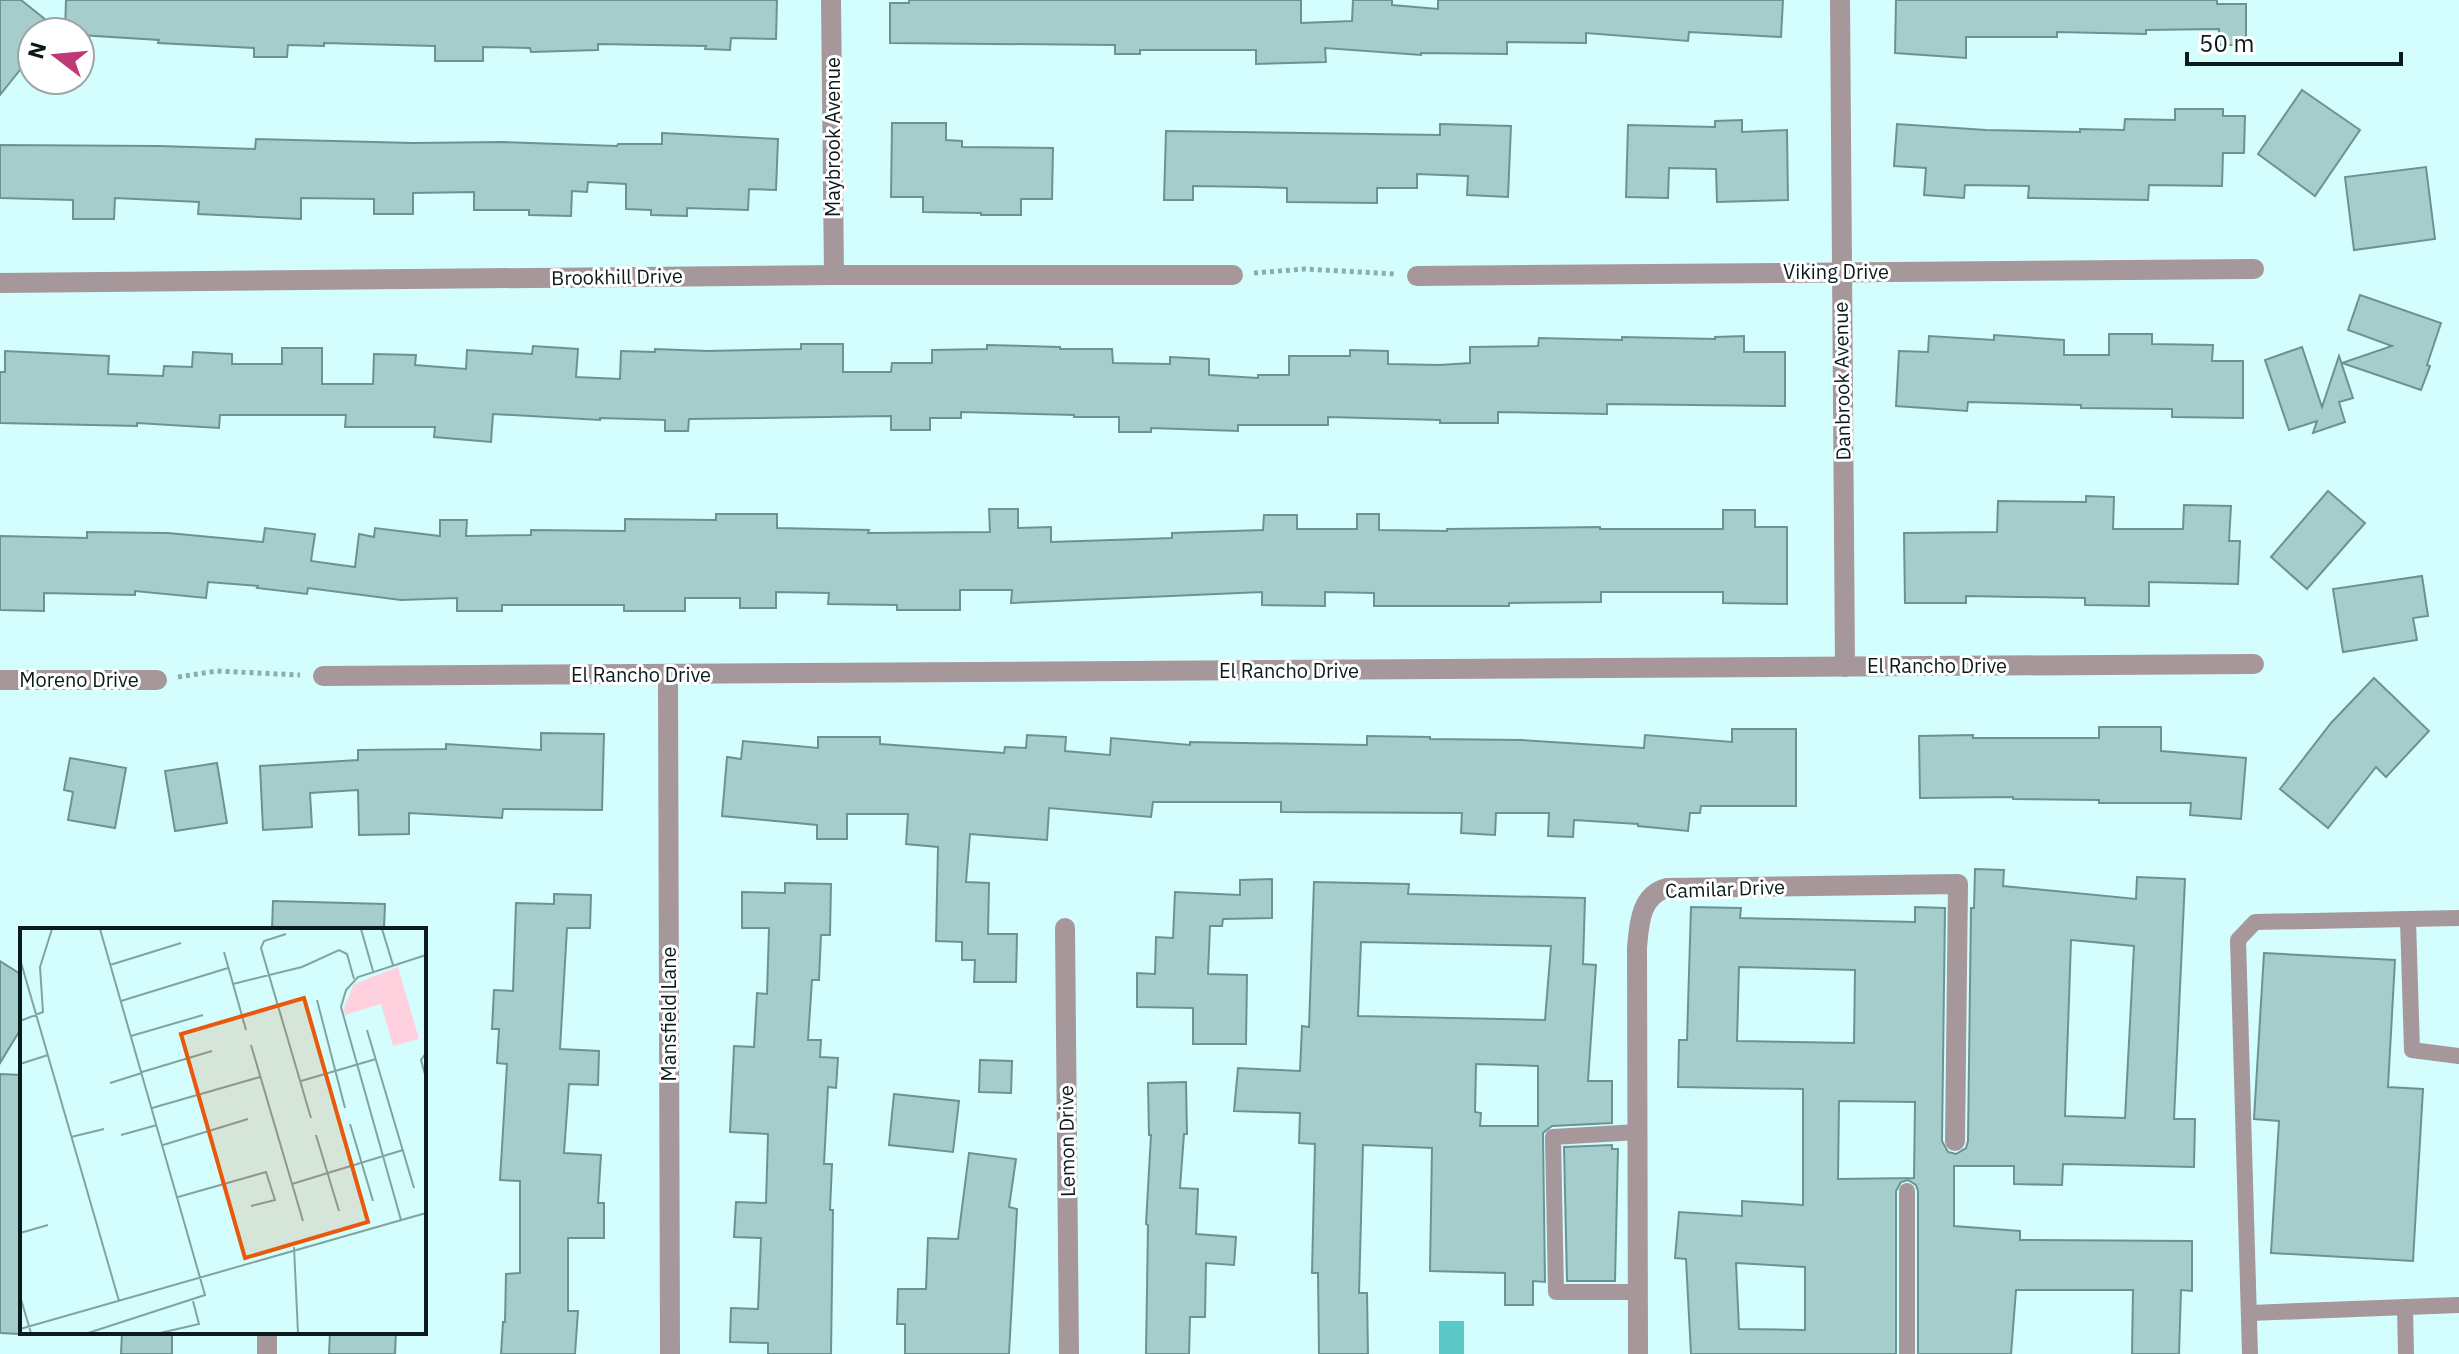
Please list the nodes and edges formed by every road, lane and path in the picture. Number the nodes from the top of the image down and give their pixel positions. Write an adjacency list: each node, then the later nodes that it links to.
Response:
1 (831, 0): 5 (street, Maybrook Avenue)
2 (1840, 0): 4 (street, Danbrook Avenue)
3 (2254, 269): 4 (street, Viking Drive)
4 (1841, 272): 7 (street, Viking Drive); 10 (street, Danbrook Avenue)
5 (834, 275): 6 (street, Brookhill Drive); 8 (street, Brookhill Drive)
6 (1233, 275): 7 (path)
7 (1417, 276)
8 (0, 283)
9 (2254, 664): 10 (street, El Rancho Drive)
10 (1845, 667): 11 (street, El Rancho Drive)
11 (668, 675): 12 (street, El Rancho Drive); 26 (street, Mansfield Lane)
12 (323, 676): 14 (path)
13 (0, 680): 14 (street, Moreno Drive)
14 (157, 680)
15 (2459, 918): 16 (lane)
16 (2408, 920): 18 (lane); 25 (lane)
17 (1065, 928): 27 (street, Lemon Drive)
18 (2459, 1056)
19 (1638, 1132): 20 (street, Camilar Drive); 22 (street, Camilar Drive); 22 (lane)
20 (1955, 1141)
21 (1907, 1191): 29 (lane)
22 (1638, 1292): 28 (street, Camilar Drive)
23 (2459, 1305): 24 (lane)
24 (2405, 1307): 25 (lane); 31 (lane)
25 (2250, 1313): 30 (lane)
26 (670, 1354)
27 (1069, 1354)
28 (1638, 1354)
29 (1907, 1354)
30 (2250, 1354)
31 (2406, 1354)

